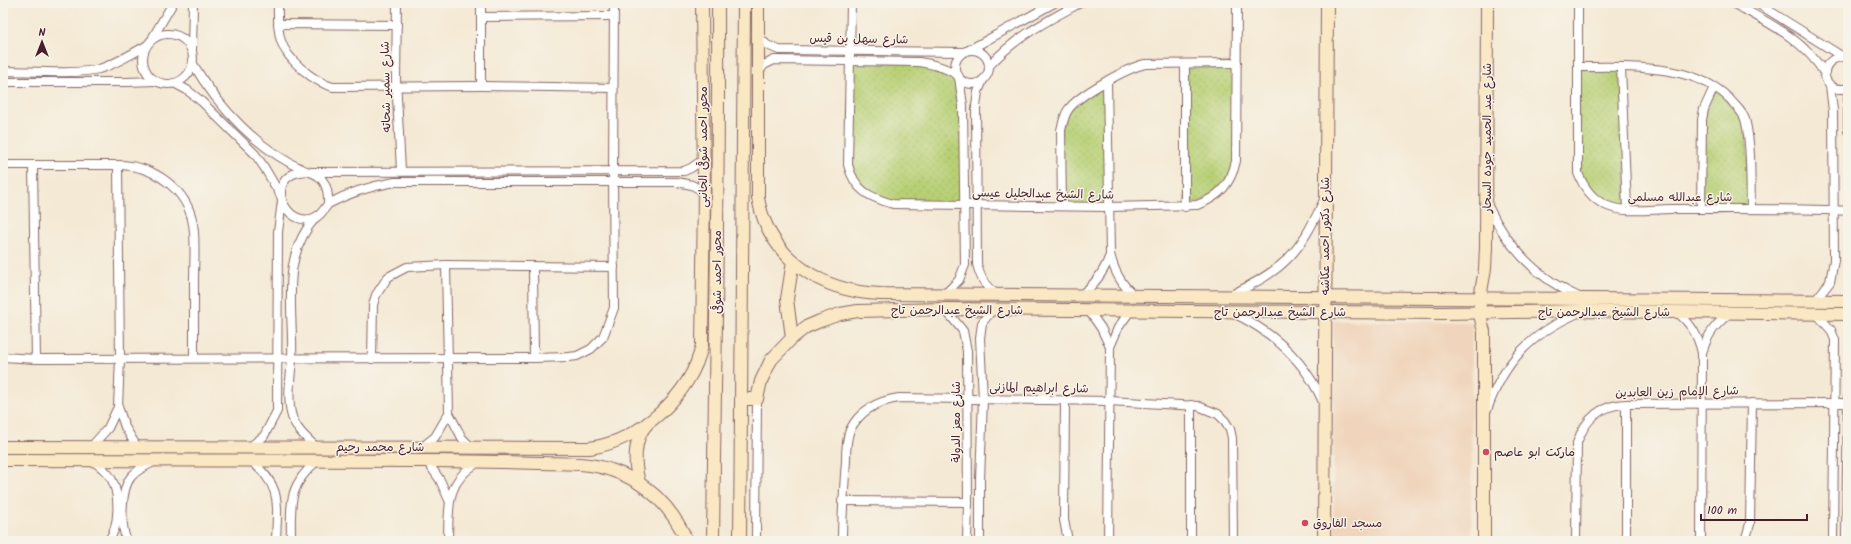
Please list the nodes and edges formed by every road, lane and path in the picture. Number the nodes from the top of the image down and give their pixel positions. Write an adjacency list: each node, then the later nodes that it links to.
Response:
1 (173, 3): 25 (street)
2 (193, 3): 28 (street)
3 (278, 3): 22 (street)
4 (397, 3): 23 (street, شارع سمير شحاته)
5 (481, 3): 21 (street)
6 (614, 3): 20 (street)
7 (702, 3): 55 (street, محور احمد شوقى الجانبى)
8 (718, 3): 116 (street, محور احمد شوقى)
9 (744, 3): 62 (street, محور احمد شوقى)
10 (758, 3): 24 (street)
11 (851, 3): 27 (street, شارع الشيخ عبدالجليل عيسى)
12 (1054, 3): 29 (street)
13 (1080, 3): 35 (street)
14 (1237, 3): 32 (street, شارع الشيخ عبدالجليل عيسى)
15 (1487, 3): 69 (street, شارع عبد الحميد جوده السحار)
16 (1578, 3): 36 (street, شارع عبدالله مسلمى)
17 (1733, 3): 40 (street)
18 (1757, 3): 30 (street)
19 (1326, 4): 66 (street, شارع دكتور احمد عكاشه)
20 (613, 16): 21 (street); 51 (street)
21 (481, 17): 49 (street)
22 (278, 24): 23 (street); 48 (street)
23 (397, 25): 48 (street, شارع سمير شحاته)
24 (758, 36): 27 (street, شارع سهل بن قيس); 39 (street)
25 (152, 39): 26 (street); 28 (street)
26 (146, 46): 38 (street); 43 (street)
27 (850, 50): 29 (street, شارع سهل بن قيس); 31 (street, شارع الشيخ عبدالجليل عيسى)
28 (192, 51): 33 (street)
29 (967, 51): 35 (street); 41 (street)
30 (1845, 58): 40 (street)
31 (850, 61): 39 (street, شارع سهل بن قيس); 41 (street, شارع سهل بن قيس); 70 (street, شارع الشيخ عبدالجليل عيسى)
32 (1237, 63): 34 (street); 74 (street, شارع الشيخ عبدالجليل عيسى)
33 (193, 64): 46 (street); 60 (street)
34 (1186, 64): 45 (street); 74 (street)
35 (989, 66): 42 (street)
36 (1578, 67): 37 (street); 77 (street, شارع عبدالله مسلمى)
37 (1621, 67): 50 (street); 77 (street)
38 (3, 71)
39 (758, 74): 63 (street)
40 (1825, 74): 47 (street)
41 (958, 76): 42 (street); 70 (street)
42 (983, 80): 71 (street)
43 (155, 81): 44 (street); 46 (street)
44 (3, 82)
45 (1107, 82): 72 (street); 73 (street)
46 (174, 83): 67 (street)
47 (1830, 85): 52 (street); 78 (street)
48 (397, 86): 49 (street); 59 (street, شارع سمير شحاته)
49 (481, 86): 51 (street)
50 (1714, 87): 75 (street); 76 (street)
51 (613, 88): 61 (street)
52 (1848, 88)
53 (1848, 96): 54 (street)
54 (1848, 131)
55 (704, 159): 61 (street); 65 (street, محور احمد شوقى الجانبى)
56 (118, 164): 58 (street); 120 (street); 123 (street)
57 (3, 165): 58 (street)
58 (33, 165): 121 (street)
59 (400, 170): 60 (street); 61 (street)
60 (308, 171): 67 (street); 68 (street)
61 (613, 172): 64 (street)
62 (742, 179): 63 (street); 129 (street, محور احمد شوقى)
63 (758, 179): 82 (street)
64 (613, 182): 65 (street); 68 (street); 85 (street)
65 (704, 192): 115 (street, محور احمد شوقى الجانبى)
66 (1326, 197): 91 (street); 92 (street, شارع دكتور احمد عكاشه)
67 (281, 199): 80 (street); 124 (street)
68 (328, 204): 80 (street)
69 (1487, 204): 86 (street, شارع عبد الحميد جوده السحار); 98 (street)
70 (965, 205): 71 (street, شارع الشيخ عبدالجليل عيسى); 87 (street)
71 (977, 205): 72 (street, شارع الشيخ عبدالجليل عيسى); 88 (street)
72 (1062, 206): 73 (street, شارع الشيخ عبدالجليل عيسى)
73 (1108, 207): 74 (street, شارع الشيخ عبدالجليل عيسى); 81 (street)
74 (1185, 207)
75 (1701, 209): 76 (street, شارع عبدالله مسلمى); 77 (street, شارع عبدالله مسلمى)
76 (1750, 209): 78 (street, شارع عبدالله مسلمى)
77 (1627, 210)
78 (1834, 210): 79 (street, شارع عبدالله مسلمى); 96 (street)
79 (1848, 210)
80 (317, 216): 125 (street)
81 (1110, 254): 89 (street); 90 (street)
82 (793, 260): 87 (street, شارع الشيخ عبدالرحمن تاج); 114 (street)
83 (446, 265): 84 (street); 126 (street); 127 (street)
84 (533, 267): 85 (street); 122 (street)
85 (614, 268): 122 (street)
86 (1485, 274): 93 (street, شارع عبد الحميد جوده السحار); 94 (street, شارع عبد الحميد جوده السحار)
87 (945, 294): 88 (street, شارع الشيخ عبدالرحمن تاج); 100 (street)
88 (997, 295): 89 (street, شارع الشيخ عبدالرحمن تاج)
89 (1079, 296): 90 (street, شارع الشيخ عبدالرحمن تاج)
90 (1135, 296): 91 (street, شارع الشيخ عبدالرحمن تاج)
91 (1227, 297): 92 (street, شارع الشيخ عبدالرحمن تاج)
92 (1325, 298): 93 (street, شارع الشيخ عبدالرحمن تاج); 105 (street, شارع دكتور احمد عكاشه)
93 (1479, 299): 94 (street, شارع الشيخ عبدالرحمن تاج); 108 (street, شارع عبد الحميد جوده السحار)
94 (1492, 299): 98 (street, شارع الشيخ عبدالرحمن تاج); 109 (street, شارع عبد الحميد جوده السحار)
95 (1769, 300): 96 (street, شارع الشيخ عبدالرحمن تاج); 99 (street, شارع الشيخ عبدالرحمن تاج); 110 (street)
96 (1815, 300): 97 (street, شارع الشيخ عبدالرحمن تاج)
97 (1848, 301)
98 (1584, 305): 99 (street, شارع الشيخ عبدالرحمن تاج); 109 (street, شارع الشيخ عبدالرحمن تاج); 144 (street)
99 (1624, 306): 106 (street, شارع الشيخ عبدالرحمن تاج)
100 (945, 310): 101 (street, شارع الشيخ عبدالرحمن تاج); 114 (street, شارع الشيخ عبدالرحمن تاج); 131 (street, شارع معز الدولة)
101 (992, 310): 102 (street, شارع الشيخ عبدالرحمن تاج); 132 (street, شارع معز الدولة)
102 (1089, 310): 103 (street, شارع الشيخ عبدالرحمن تاج); 117 (street)
103 (1130, 311): 104 (street, شارع الشيخ عبدالرحمن تاج); 117 (street)
104 (1230, 312): 105 (street, شارع الشيخ عبدالرحمن تاج); 142 (street)
105 (1325, 312): 108 (street, شارع الشيخ عبدالرحمن تاج); 142 (street, شارع دكتور احمد عكاشه)
106 (1678, 312): 107 (street, شارع الشيخ عبدالرحمن تاج); 118 (street)
107 (1731, 312): 110 (street, شارع الشيخ عبدالرحمن تاج); 118 (street)
108 (1479, 313): 109 (street, شارع الشيخ عبدالرحمن تاج); 113 (street, شارع عبد الحميد جوده السحار)
109 (1492, 313): 113 (street, شارع عبد الحميد جوده السحار)
110 (1769, 313): 111 (street, شارع الشيخ عبدالرحمن تاج)
111 (1816, 313): 112 (street, شارع الشيخ عبدالرحمن تاج); 137 (street)
112 (1848, 314)
113 (1484, 331): 144 (street, شارع عبد الحميد جوده السحار)
114 (792, 338): 130 (street, شارع الشيخ عبدالرحمن تاج)
115 (703, 339): 116 (street); 145 (street, شارع محمد رحيم)
116 (717, 339): 177 (street, محور احمد شوقى)
117 (1110, 347): 134 (street)
118 (1702, 353): 135 (street)
119 (3, 357): 121 (street)
120 (194, 357): 123 (street); 124 (street)
121 (36, 358): 123 (street)
122 (534, 358): 127 (street)
123 (120, 359): 141 (street)
124 (277, 359): 125 (street); 149 (street)
125 (292, 359): 126 (street); 152 (street)
126 (372, 359): 127 (street)
127 (448, 360): 143 (street)
128 (1848, 398): 138 (street)
129 (741, 399): 130 (street); 178 (street, محور احمد شوقى)
130 (757, 399): 179 (street)
131 (968, 399): 132 (street, شارع ابراهيم المازنى); 168 (street, شارع ابراهيم المازنى); 169 (street, شارع معز الدولة)
132 (983, 400): 133 (street, شارع ابراهيم المازنى); 182 (street, شارع معز الدولة)
133 (1065, 401): 134 (street, شارع ابراهيم المازنى); 183 (street)
134 (1109, 401): 140 (street, شارع ابراهيم المازنى); 184 (street)
135 (1702, 403): 136 (street, شارع الإمام زين العابدين); 139 (street, شارع الإمام زين العابدين); 191 (street)
136 (1752, 403): 137 (street, شارع الإمام زين العابدين); 192 (street)
137 (1836, 403): 138 (street, شارع الإمام زين العابدين); 193 (street)
138 (1848, 403): 170 (street)
139 (1626, 404): 189 (street, شارع الإمام زين العابدين); 190 (street)
140 (1191, 405): 185 (street); 186 (street, شارع ابراهيم المازنى)
141 (118, 406): 147 (street); 148 (street)
142 (1325, 407): 187 (street, شارع دكتور احمد عكاشه)
143 (448, 413): 153 (street); 154 (street)
144 (1485, 415): 188 (street, شارع عبد الحميد جوده السحار)
145 (651, 420): 146 (street, شارع محمد رحيم); 156 (street)
146 (610, 444): 154 (street, شارع محمد رحيم); 156 (street)
147 (91, 446): 148 (street, شارع محمد رحيم); 150 (street, شارع محمد رحيم)
148 (136, 446): 151 (street, شارع محمد رحيم)
149 (251, 446): 151 (street, شارع محمد رحيم); 152 (street, شارع محمد رحيم)
150 (3, 447)
151 (191, 447): 164 (street)
152 (316, 447): 155 (street, شارع محمد رحيم)
153 (420, 448): 154 (street, شارع محمد رحيم); 155 (street, شارع محمد رحيم)
154 (472, 448)
155 (371, 454): 161 (street, شارع محمد رحيم); 162 (street, شارع محمد رحيم)
156 (636, 456): 165 (street); 166 (street)
157 (3, 460): 158 (street, شارع محمد رحيم)
158 (94, 461): 159 (street, شارع محمد رحيم); 171 (street)
159 (155, 461): 164 (street, شارع محمد رحيم); 172 (street)
160 (251, 461): 161 (street, شارع محمد رحيم); 164 (street, شارع محمد رحيم); 173 (street)
161 (317, 461): 174 (street)
162 (427, 461): 163 (street, شارع محمد رحيم); 167 (street)
163 (479, 461): 165 (street, شارع محمد رحيم); 167 (street)
164 (191, 462)
165 (609, 469): 166 (street, شارع محمد رحيم)
166 (639, 482): 176 (street, شارع محمد رحيم)
167 (449, 501): 175 (street)
168 (842, 501): 169 (street); 180 (street, شارع ابراهيم المازنى)
169 (968, 502): 181 (street, شارع معز الدولة)
170 (1847, 506): 194 (street)
171 (108, 541)
172 (127, 541)
173 (276, 541)
174 (291, 541)
175 (448, 541)
176 (687, 541)
177 (713, 541)
178 (740, 541)
179 (756, 541)
180 (842, 541)
181 (967, 541)
182 (980, 541)
183 (1068, 541)
184 (1108, 541)
185 (1191, 541)
186 (1233, 541)
187 (1324, 541)
188 (1484, 541)
189 (1576, 541)
190 (1626, 541)
191 (1701, 541)
192 (1745, 541)
193 (1833, 541)
194 (1846, 541)

